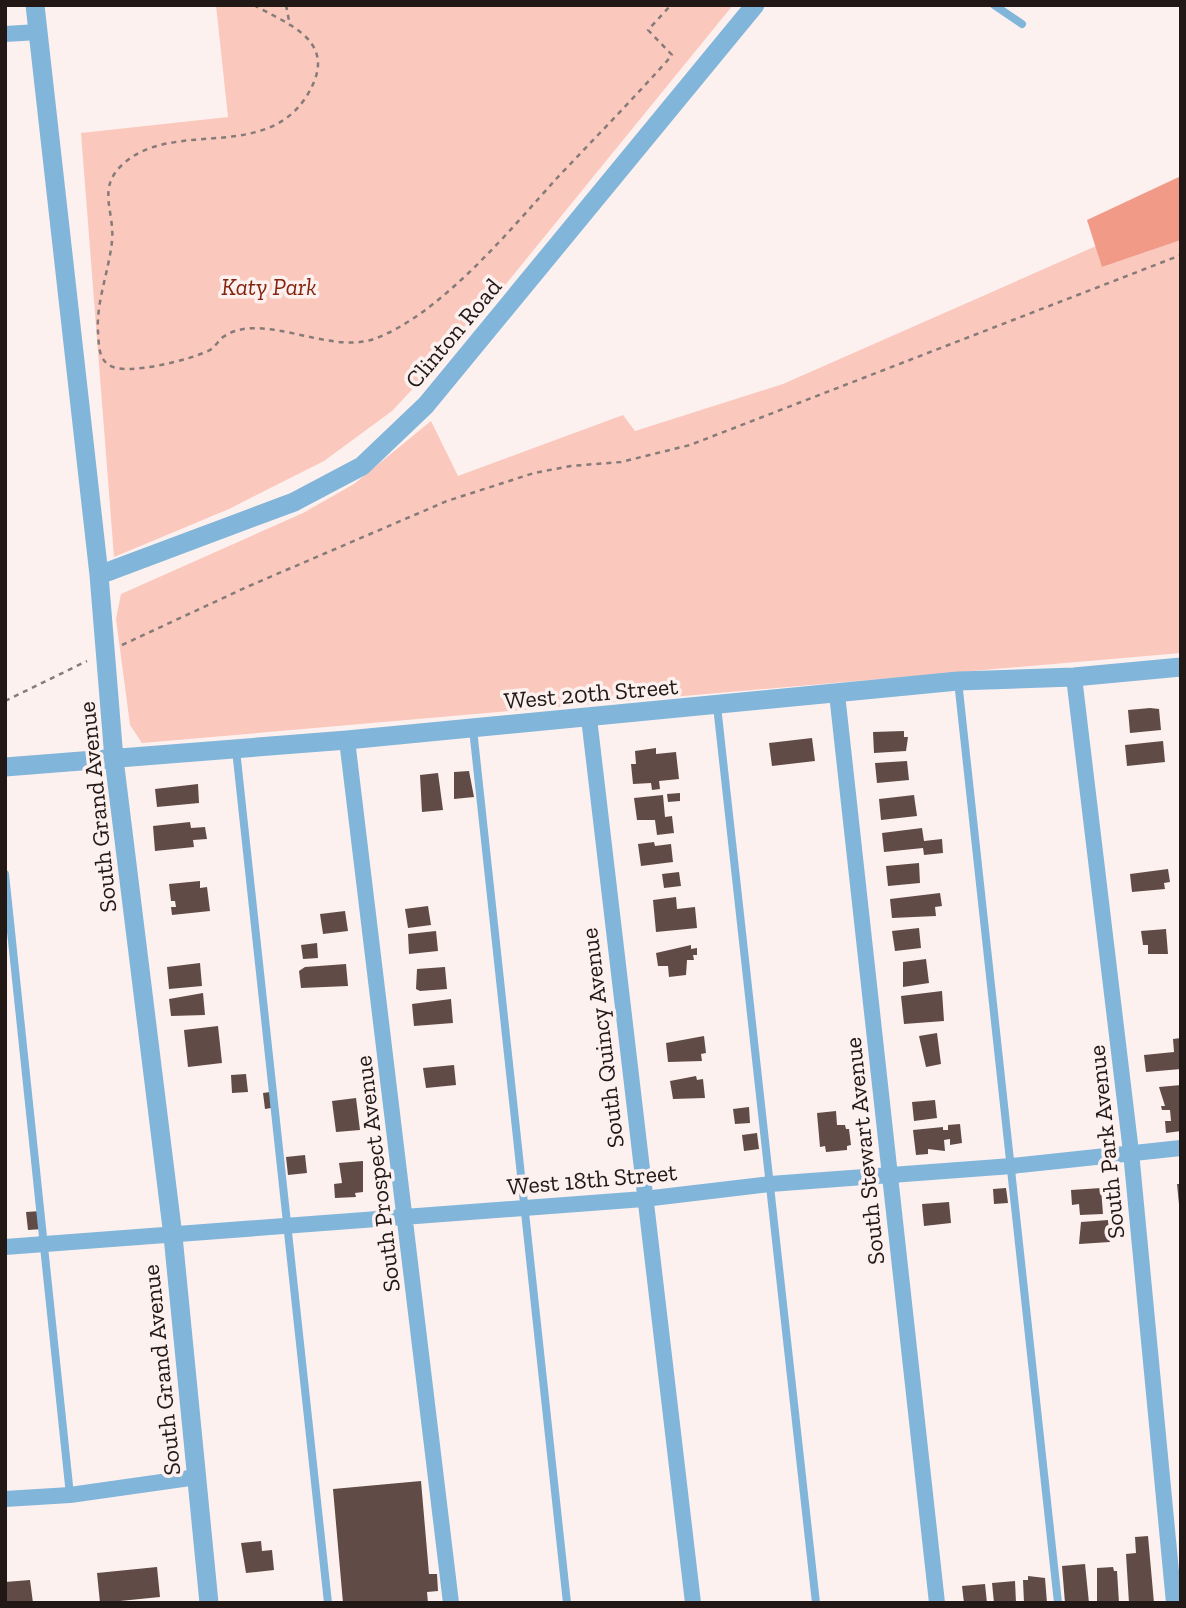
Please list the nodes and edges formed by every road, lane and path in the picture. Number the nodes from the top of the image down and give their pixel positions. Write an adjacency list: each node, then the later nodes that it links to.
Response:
1 (35, 5): 9 (street, South Grand Avenue)
2 (254, 5): 8 (path)
3 (286, 5): 8 (path)
4 (671, 5): 8 (path)
5 (755, 5): 12 (street, Clinton Road)
6 (994, 5): 7 (lane)
7 (1022, 24)
8 (290, 26)
9 (38, 32): 10 (street); 12 (street, South Grand Avenue)
10 (5, 34)
11 (1181, 255): 13 (path)
12 (99, 575): 13 (street, South Grand Avenue)
13 (105, 653): 18 (path); 24 (street, South Grand Avenue)
14 (1181, 667): 15 (street, West 20th Street)
15 (1074, 677): 16 (street, West 20th Street); 28 (street, South Park Avenue)
16 (958, 681): 17 (street, West 20th Street); 29 (lane)
17 (837, 694): 19 (street, West 20th Street); 30 (street, South Stewart Avenue)
18 (5, 701)
19 (717, 706): 20 (street, West 20th Street); 31 (lane)
20 (589, 718): 21 (street, West 20th Street); 32 (street, South Quincy Avenue)
21 (473, 729): 22 (street, West 20th Street); 33 (lane)
22 (347, 740): 23 (street, West 20th Street); 34 (street, South Prospect Avenue)
23 (236, 750): 24 (street, West 20th Street); 35 (lane)
24 (114, 759): 25 (street, West 20th Street); 36 (street, South Grand Avenue)
25 (5, 768)
26 (5, 874): 37 (lane)
27 (1181, 1148): 28 (street, West 18th Street)
28 (1131, 1152): 29 (street, West 18th Street); 50 (street, South Park Avenue)
29 (1012, 1166): 30 (street, West 18th Street); 49 (lane)
30 (890, 1176): 31 (street, West 18th Street); 48 (street, South Stewart Avenue)
31 (769, 1184): 32 (street, West 18th Street); 47 (lane)
32 (644, 1199): 33 (street, West 18th Street); 46 (street, South Quincy Avenue)
33 (526, 1207): 34 (street, West 18th Street); 45 (lane)
34 (404, 1216): 35 (street, West 18th Street); 44 (street, South Prospect Avenue)
35 (288, 1226): 36 (street, West 18th Street); 43 (lane)
36 (173, 1236): 37 (street, West 18th Street); 39 (street, South Grand Avenue)
37 (46, 1245): 38 (street, West 18th Street); 40 (lane)
38 (5, 1247)
39 (197, 1477): 40 (street); 42 (street, South Grand Avenue)
40 (70, 1495): 41 (street)
41 (5, 1499)
42 (209, 1603)
43 (328, 1603)
44 (451, 1603)
45 (568, 1603)
46 (693, 1603)
47 (816, 1603)
48 (937, 1603)
49 (1058, 1603)
50 (1174, 1603)

